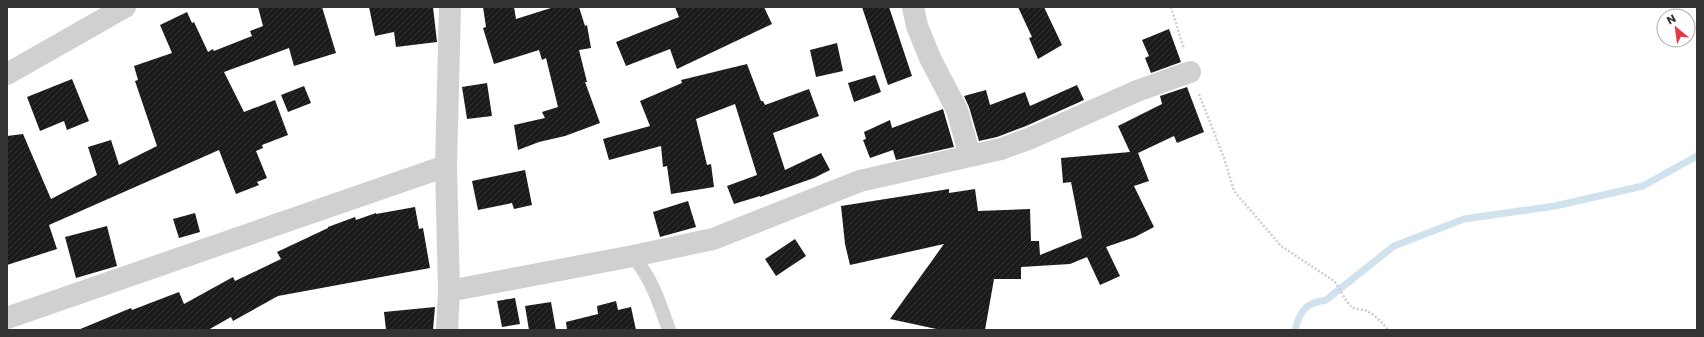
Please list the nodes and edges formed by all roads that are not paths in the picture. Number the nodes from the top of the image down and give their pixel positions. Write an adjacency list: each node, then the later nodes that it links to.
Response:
1 (125, 7): 5 (street)
2 (450, 7): 7 (street)
3 (913, 7): 6 (street)
4 (1190, 72): 6 (street)
5 (7, 74)
6 (970, 156): 8 (street)
7 (446, 166): 9 (street); 10 (street)
8 (633, 256): 9 (street); 12 (lane)
9 (449, 291): 11 (street)
10 (7, 318)
11 (447, 330)
12 (669, 330)

